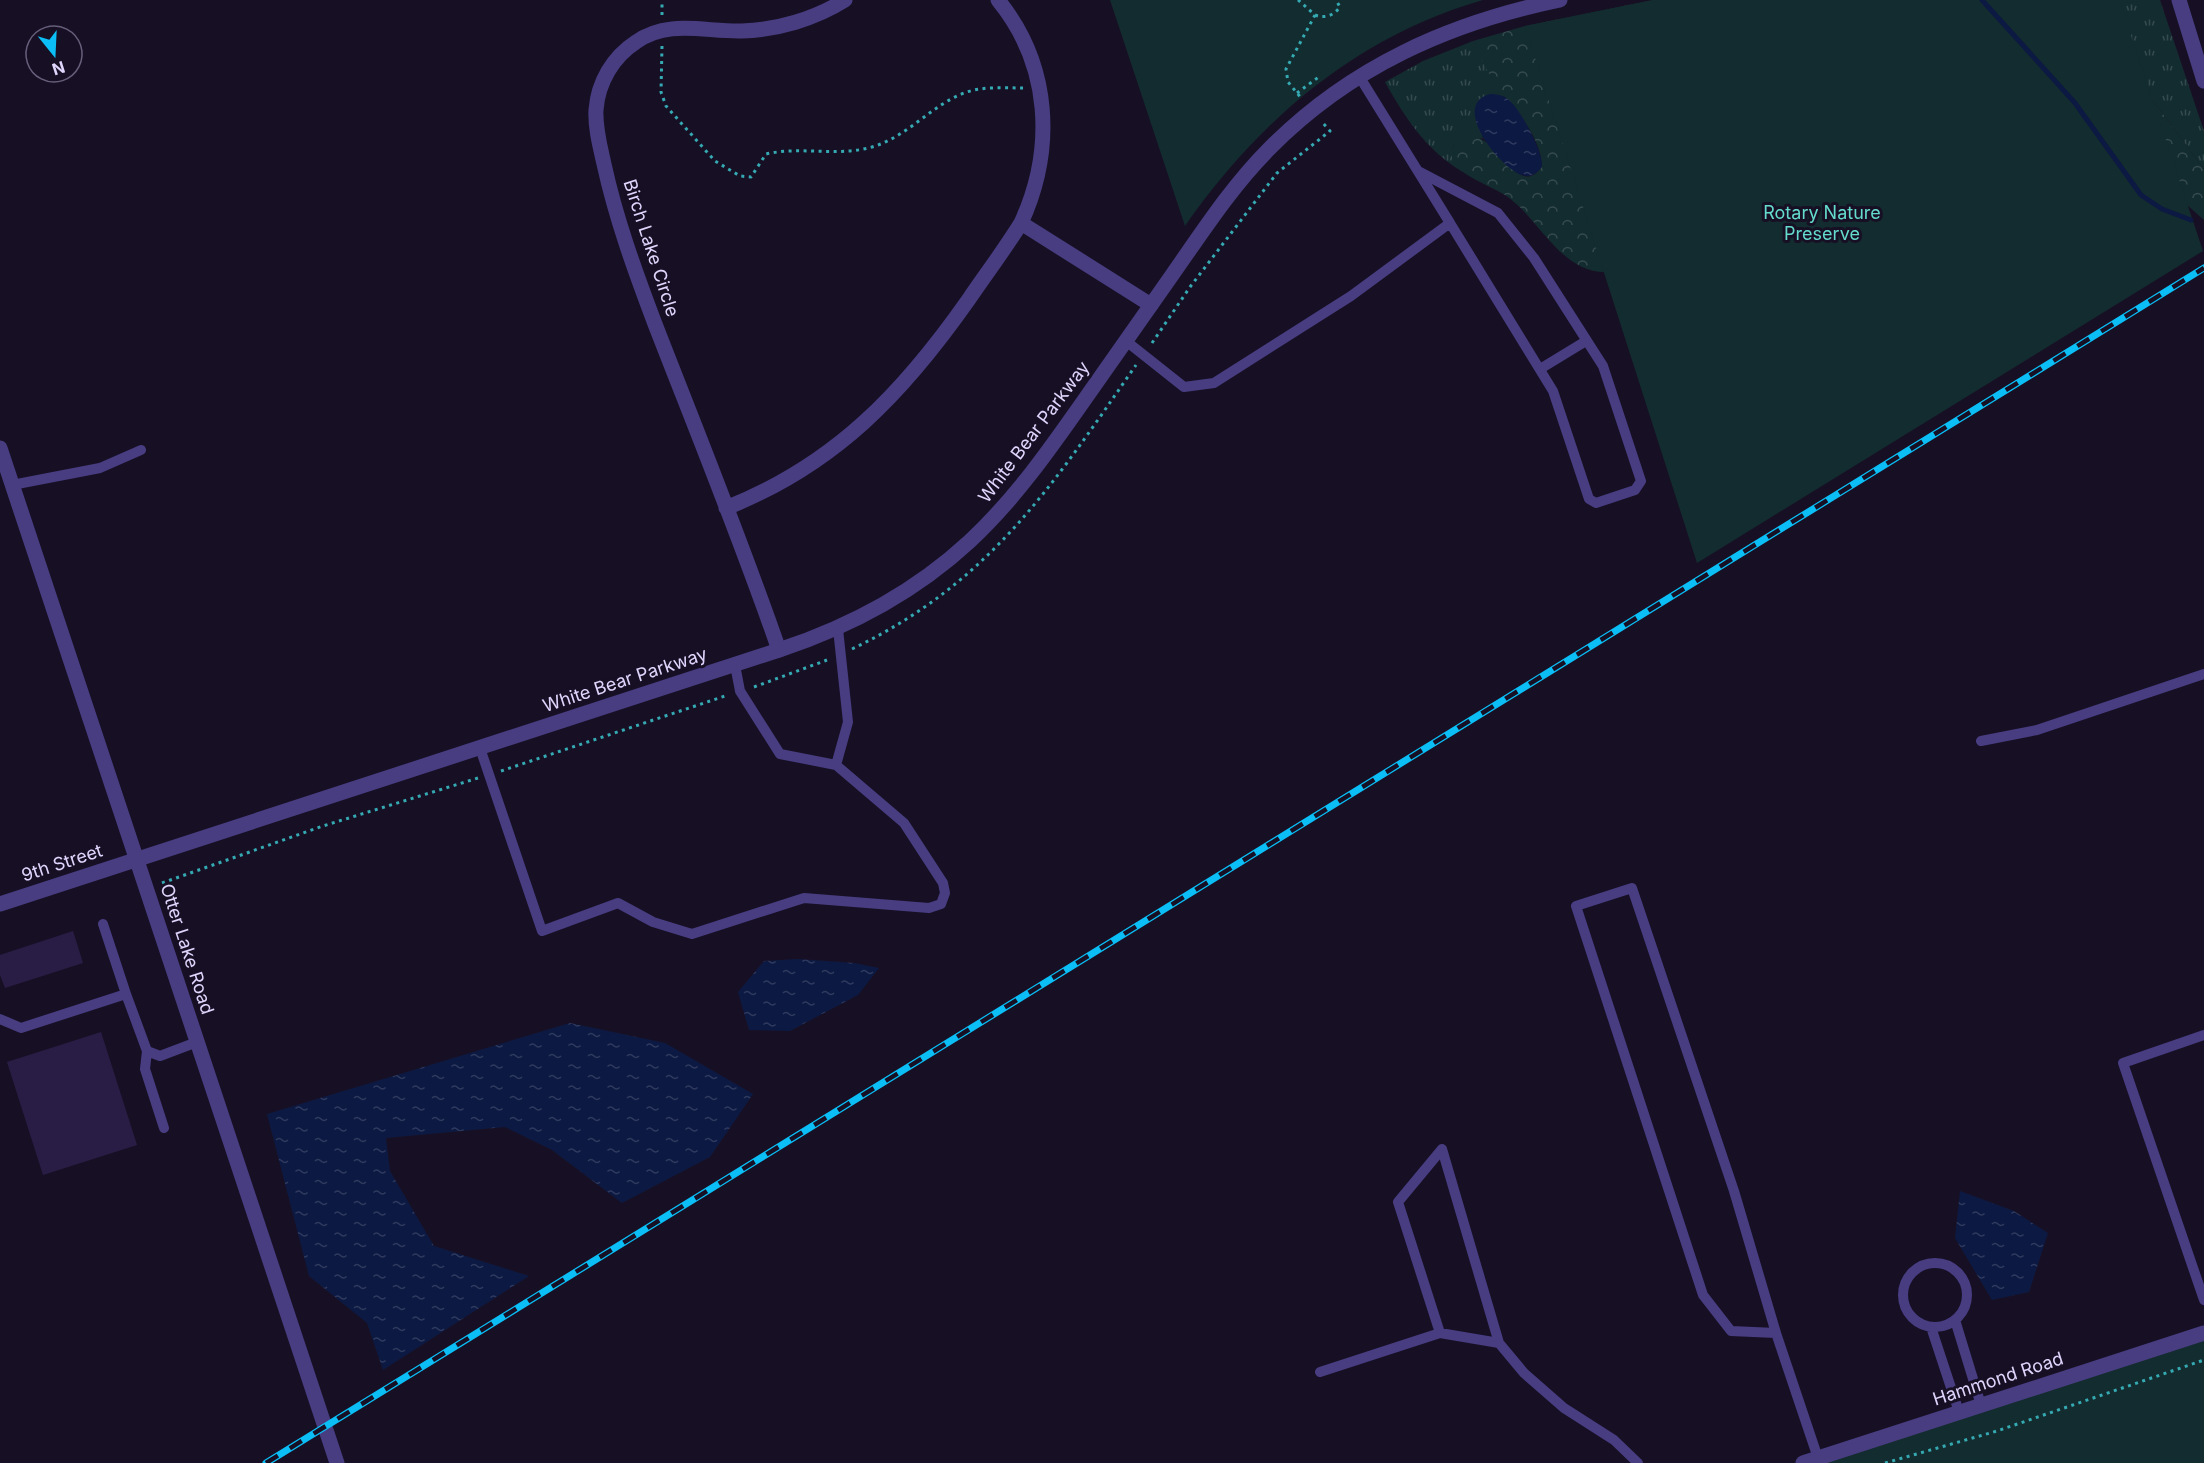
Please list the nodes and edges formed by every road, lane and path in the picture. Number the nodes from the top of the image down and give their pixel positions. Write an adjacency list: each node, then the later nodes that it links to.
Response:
1 (662, 0): 9 (path)
2 (845, 0): 9 (street, Birch Lake Circle)
3 (998, 0): 13 (street)
4 (1298, 0): 8 (path)
5 (1336, 0): 8 (path)
6 (1560, 0): 11 (street, White Bear Parkway)
7 (2179, 0): 12 (street)
8 (1315, 15): 10 (path)
9 (662, 30): 13 (path); 26 (street, Birch Lake Circle)
10 (1320, 76)
11 (1359, 76): 15 (lane); 18 (street, White Bear Parkway)
12 (2204, 81)
13 (1040, 88): 16 (street)
14 (1330, 131): 21 (path)
15 (1418, 171): 17 (lane); 19 (lane)
16 (1021, 223): 18 (street); 26 (street)
17 (1450, 223): 21 (lane); 22 (lane)
18 (1151, 305): 20 (street, White Bear Parkway)
19 (1586, 340): 22 (lane); 22 (lane)
20 (1126, 341): 21 (lane); 27 (street, White Bear Parkway)
21 (1143, 356): 29 (path)
22 (1540, 369)
23 (0, 448): 25 (street, Otter Lake Road)
24 (141, 450): 25 (lane)
25 (12, 485): 37 (street, Otter Lake Road)
26 (726, 508): 28 (street, Birch Lake Circle)
27 (838, 629): 28 (street, White Bear Parkway); 29 (lane)
28 (779, 650): 30 (street, White Bear Parkway)
29 (842, 654): 32 (path); 35 (lane)
30 (735, 665): 32 (lane); 34 (street, White Bear Parkway)
31 (2204, 674): 33 (lane)
32 (740, 691): 35 (lane); 36 (path)
33 (1980, 741)
34 (480, 748): 36 (lane); 37 (street, White Bear Parkway)
35 (836, 765): 36 (lane)
36 (491, 774): 38 (path)
37 (137, 859): 38 (street, Otter Lake Road); 39 (street, 9th Street)
38 (146, 888): 44 (street, Otter Lake Road)
39 (0, 904)
40 (103, 924): 41 (lane)
41 (126, 994): 42 (lane); 45 (lane)
42 (0, 1019)
43 (2204, 1035): 47 (lane)
44 (198, 1042): 45 (lane); 59 (street, Otter Lake Road)
45 (147, 1051): 46 (lane)
46 (164, 1128)
47 (2204, 1300)
48 (1955, 1320): 49 (lane); 49 (lane); 56 (lane)
49 (1932, 1327): 57 (lane)
50 (1440, 1333): 53 (lane); 53 (lane); 55 (lane)
51 (1776, 1333): 51 (lane); 58 (lane)
52 (2204, 1333): 56 (street, Hammond Road)
53 (1499, 1342): 60 (lane)
54 (2204, 1360): 61 (path)
55 (1320, 1372)
56 (1981, 1405): 57 (street, Hammond Road)
57 (1959, 1412): 58 (street, Hammond Road)
58 (1811, 1461)
59 (337, 1463)
60 (1638, 1463)
61 (1885, 1463)

